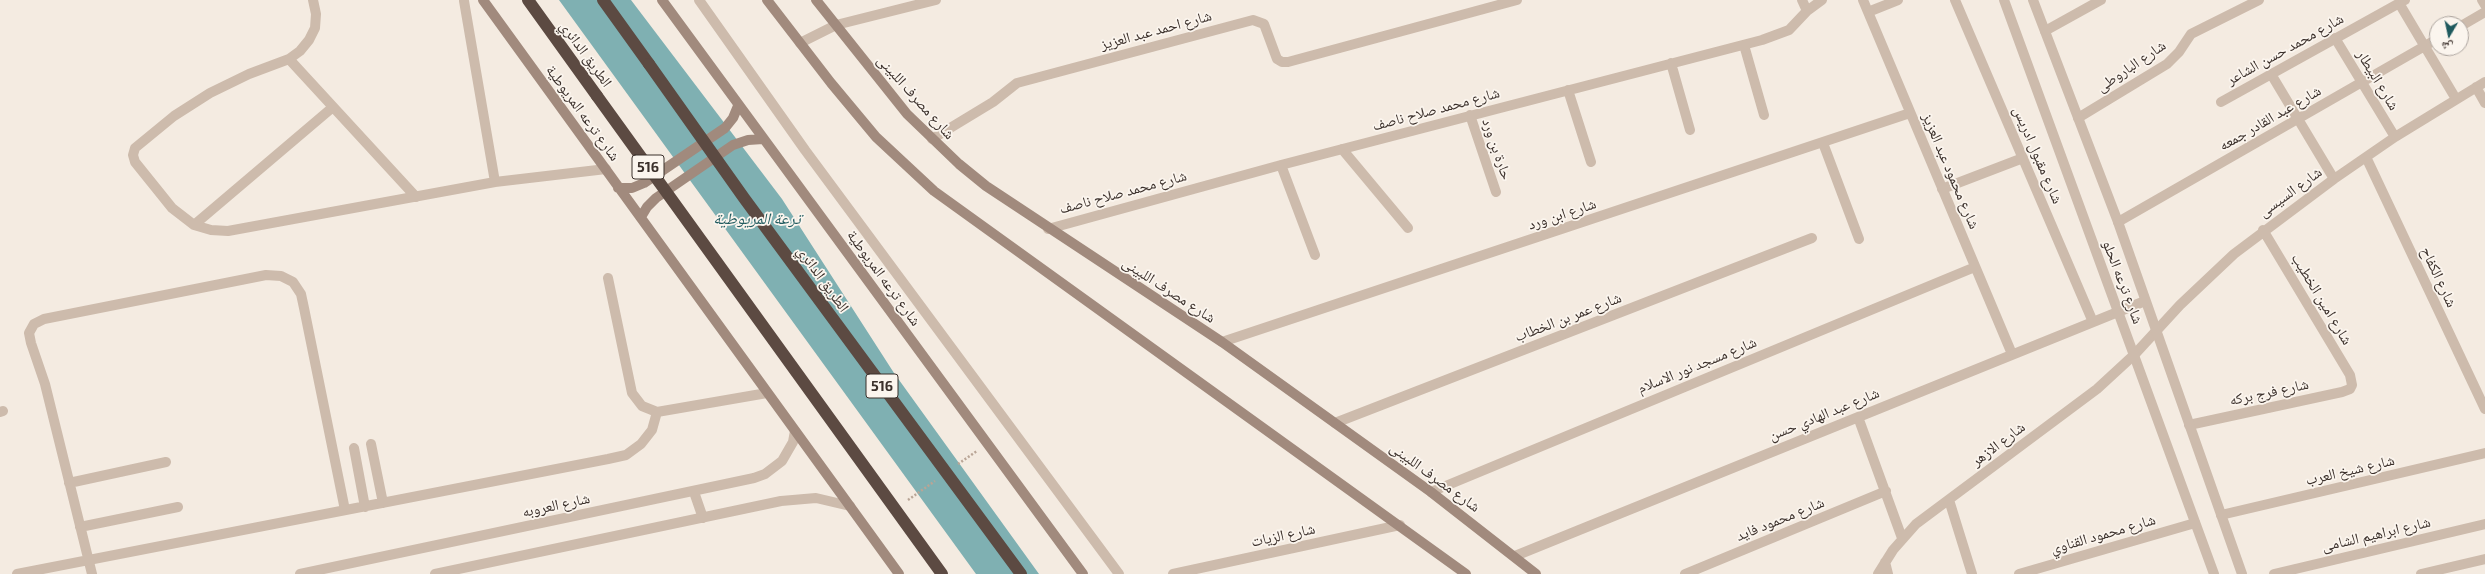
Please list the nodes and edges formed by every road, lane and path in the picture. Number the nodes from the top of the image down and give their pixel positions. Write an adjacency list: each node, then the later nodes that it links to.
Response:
1 (313, 0): 35 (street)
2 (483, 0): 61 (main road, شارع ترعه المريوطية)
3 (528, 0): 128 (highway, الطريق الدائري / 516, bridge)
4 (603, 0): 129 (highway, الطريق الدائري / 516, bridge)
5 (662, 0): 44 (main road, شارع ترعه المريوطية)
6 (699, 0): 131 (street)
7 (767, 0): 31 (main road)
8 (816, 0): 28 (main road, شارع مصرف اللبينى)
9 (936, 0): 28 (street)
10 (1517, 0): 54 (street, شارع احمد عبد العزيز)
11 (1802, 0): 24 (street)
12 (1822, 0): 24 (street, شارع محمد صلاح ناصف)
13 (1863, 0): 25 (street, شارع محمود عبد العزيز)
14 (1898, 0): 25 (street)
15 (1955, 0): 58 (street, شارع مقبول ادريس)
16 (2004, 0): 80 (street, شارع ترعه الحلو)
17 (2033, 0): 29 (street, شارع ترعه الحلو)
18 (2101, 0): 29 (street)
19 (2259, 0): 49 (street, شارع الباروطى)
20 (2482, 0): 23 (street)
21 (464, 1): 63 (street)
22 (2402, 2): 30 (street, شارع محمد حسن الشاعر); 34 (street)
23 (2485, 5)
24 (1807, 11): 33 (street, شارع محمد صلاح ناصف)
25 (1868, 12): 46 (street, شارع محمود عبد العزيز)
26 (2485, 12): 27 (street)
27 (2469, 21)
28 (836, 25): 31 (street); 54 (main road, شارع مصرف اللبينى)
29 (2045, 31): 49 (street, شارع ترعه الحلو)
30 (2335, 38): 37 (street, شارع محمد حسن الشاعر); 38 (street, شارع البيطار)
31 (800, 43): 116 (main road)
32 (2429, 44): 34 (street, شارع عبد القادر جمعه)
33 (1744, 45): 36 (street, شارع محمد صلاح ناصف); 48 (street)
34 (2425, 46): 38 (street, شارع عبد القادر جمعه); 41 (street)
35 (289, 59): 45 (street); 70 (street)
36 (1671, 63): 40 (street, شارع محمد صلاح ناصف); 51 (street)
37 (2271, 74): 42 (street, شارع محمد حسن الشاعر); 50 (street)
38 (2362, 82): 50 (street, شارع عبد القادر جمعه); 52 (street, شارع البيطار)
39 (2481, 85): 41 (street, شارع السيسى); 43 (street)
40 (1568, 90): 47 (street, شارع محمد صلاح ناصف); 59 (street)
41 (2456, 99): 52 (street, شارع السيسى)
42 (2221, 102)
43 (2485, 103)
44 (738, 106): 53 (main road, شارع ترعه المريوطية); 64 (main road, bridge)
45 (333, 107): 67 (street); 70 (street)
46 (1910, 113): 55 (street, شارع ابن ورد); 65 (street, شارع محمود عبد العزيز)
47 (1470, 115): 56 (street, شارع محمد صلاح ناصف); 66 (street, حارة بن ورد)
48 (1764, 115)
49 (2078, 118): 69 (street, شارع ترعه الحلو)
50 (2299, 120): 62 (street); 69 (street, شارع عبد القادر جمعه)
51 (1690, 130)
52 (2395, 137): 57 (street, شارع السيسى)
53 (763, 138): 68 (main road, bridge); 95 (main road, شارع ترعه المريوطية)
54 (932, 139): 72 (main road, شارع مصرف اللبينى)
55 (1823, 144): 75 (street); 83 (street, شارع ابن ورد)
56 (1342, 149): 60 (street, شارع محمد صلاح ناصف); 71 (street)
57 (2366, 157): 62 (street, شارع السيسى); 88 (street, شارع الكفاح)
58 (2023, 158): 65 (street); 81 (street, شارع مقبول ادريس)
59 (1591, 162)
60 (1281, 165): 72 (street, شارع محمد صلاح ناصف); 76 (street)
61 (606, 169): 63 (street); 64 (main road, شارع ترعه المريوطية)
62 (2334, 179): 73 (street, شارع السيسى)
63 (495, 182): 67 (street)
64 (618, 188): 68 (main road, شارع ترعه المريوطية)
65 (1942, 189): 77 (street, شارع محمود عبد العزيز)
66 (1496, 192)
67 (416, 197): 70 (street)
68 (641, 217): 87 (main road, شارع ترعه المريوطية)
69 (2118, 222): 79 (street, شارع ترعه الحلو)
70 (194, 225)
71 (1408, 228)
72 (1048, 229): 83 (main road, شارع مصرف اللبينى)
73 (2264, 230): 82 (street, شارع السيسى); 86 (street, شارع امين الخطيب)
74 (1812, 238): 91 (street, شارع عمر بن الخطاب)
75 (1859, 239)
76 (1315, 255)
77 (1975, 267): 84 (street, شارع محمود عبد العزيز); 104 (street, شارع مسجد نور الاسلام)
78 (608, 278): 89 (street)
79 (2144, 300): 80 (street, شارع عبد الهادي حسن); 82 (street, شارع ترعه الحلو)
80 (2117, 312): 81 (street, شارع عبد الهادي حسن); 85 (street, شارع ترعه الحلو)
81 (2093, 322): 84 (street, شارع عبد الهادي حسن)
82 (2155, 333): 85 (street, شارع السيسى); 92 (street, شارع ترعه الحلو)
83 (1222, 342): 91 (main road, شارع مصرف اللبينى)
84 (2012, 354): 90 (street, شارع عبد الهادي حسن)
85 (2135, 354): 105 (street, شارع الازهر); 114 (street, شارع ترعه الحلو)
86 (2352, 385): 92 (street, شارع فرج بركه)
87 (767, 393): 89 (street); 93 (main road, شارع ترعه المريوطية)
88 (2485, 409)
89 (657, 412): 107 (street)
90 (1858, 417): 102 (street); 119 (street, شارع عبد الهادي حسن)
91 (1335, 424): 104 (main road, شارع مصرف اللبينى)
92 (2189, 425): 112 (street, شارع ترعه الحلو)
93 (795, 431): 103 (street, شارع العروبه); 108 (main road, شارع ترعه المريوطية)
94 (371, 444): 107 (street)
95 (987, 444): 99 (path); 130 (main road, شارع ترعه المريوطية)
96 (354, 448): 110 (street)
97 (2485, 454): 112 (street, شارع شيخ العرب)
98 (166, 462): 101 (street)
99 (956, 466)
100 (937, 480): 106 (path)
101 (69, 483): 111 (street); 117 (street)
102 (1886, 491): 118 (street); 135 (street, شارع محمود فايد)
103 (694, 492): 113 (street); 125 (street, شارع العروبه)
104 (1431, 492): 119 (main road, شارع مصرف اللبينى)
105 (1949, 500): 118 (street, شارع الازهر); 138 (street)
106 (905, 502)
107 (383, 503): 110 (street)
108 (850, 506): 113 (street); 127 (main road, شارع ترعه المريوطية)
109 (178, 507): 117 (street)
110 (365, 507): 111 (street)
111 (345, 510): 121 (street)
112 (2221, 515): 141 (street, شارع ترعه الحلو)
113 (703, 518): 126 (street)
114 (2195, 523): 139 (street, شارع محمود القناوي); 140 (street, شارع ترعه الحلو)
115 (2485, 524): 142 (street, شارع ابراهيم الشامى)
116 (1400, 525): 132 (street, شارع الزيات); 133 (main road)
117 (80, 527): 121 (street)
118 (1902, 538): 122 (street, شارع الازهر)
119 (1515, 556): 134 (main road, شارع مصرف اللبينى)
120 (2485, 559): 143 (street)
121 (88, 560): 123 (street); 124 (street)
122 (1885, 562): 136 (street, شارع الازهر); 137 (street)
123 (17, 574)
124 (92, 574)
125 (300, 574)
126 (435, 574)
127 (900, 574)
128 (942, 574)
129 (1021, 574)
130 (1083, 574)
131 (1118, 574)
132 (1173, 574)
133 (1466, 574)
134 (1536, 574)
135 (1685, 574)
136 (1878, 574)
137 (1888, 574)
138 (1972, 574)
139 (2019, 574)
140 (2214, 574)
141 (2242, 574)
142 (2274, 574)
143 (2421, 574)

